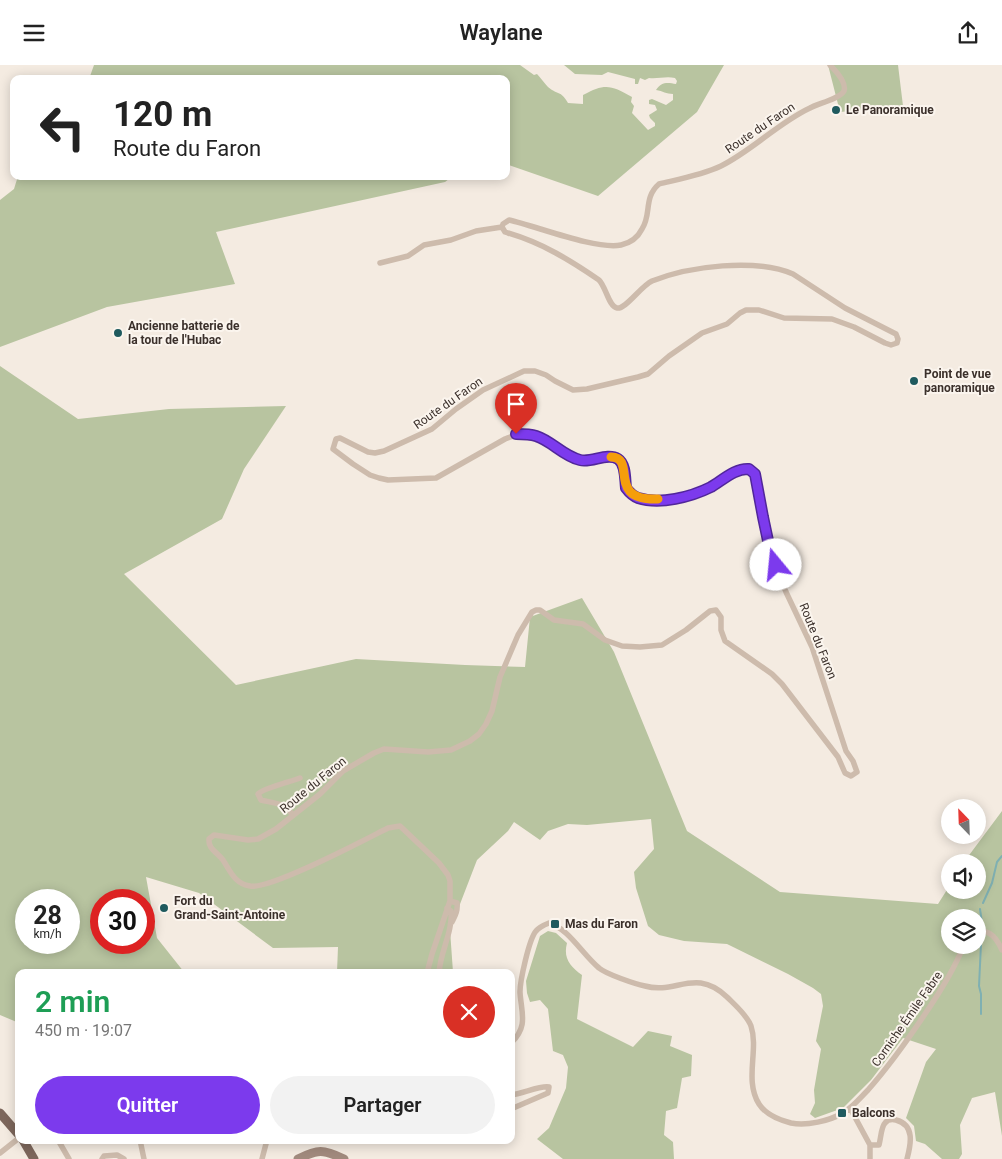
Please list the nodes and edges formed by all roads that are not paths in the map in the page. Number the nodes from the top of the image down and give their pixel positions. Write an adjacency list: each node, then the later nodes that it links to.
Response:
1 (830, 65): 2 (street, Route du Faron)
2 (502, 227): 3 (street); 5 (street, Route du Faron)
3 (380, 263)
4 (300, 779): 5 (street)
5 (292, 815): 6 (street, Route du Faron)
6 (450, 901): 7 (street); 8 (street)
7 (447, 908): 8 (street); 12 (street)
8 (450, 925): 13 (street)
9 (986, 932): 10 (street)
10 (1002, 950)
11 (960, 954): 17 (street, Corniche Émile Fabre)
12 (428, 969)
13 (439, 969)
14 (515, 1039): 17 (street, Corniche Émile Fabre)
15 (515, 1094): 16 (street)
16 (515, 1107)
17 (850, 1108): 25 (street)
18 (0, 1113): 19 (main road)
19 (15, 1131)
20 (15, 1140): 26 (street)
21 (25, 1144): 27 (main road)
22 (60, 1144): 28 (street)
23 (141, 1144): 31 (street)
24 (266, 1144): 32 (street)
25 (870, 1145): 35 (street); 36 (street)
26 (0, 1153)
27 (34, 1159)
28 (68, 1159)
29 (102, 1159): 30 (street)
30 (124, 1159)
31 (144, 1159)
32 (262, 1159)
33 (298, 1159): 34 (main road)
34 (344, 1159)
35 (870, 1159)
36 (907, 1159)

